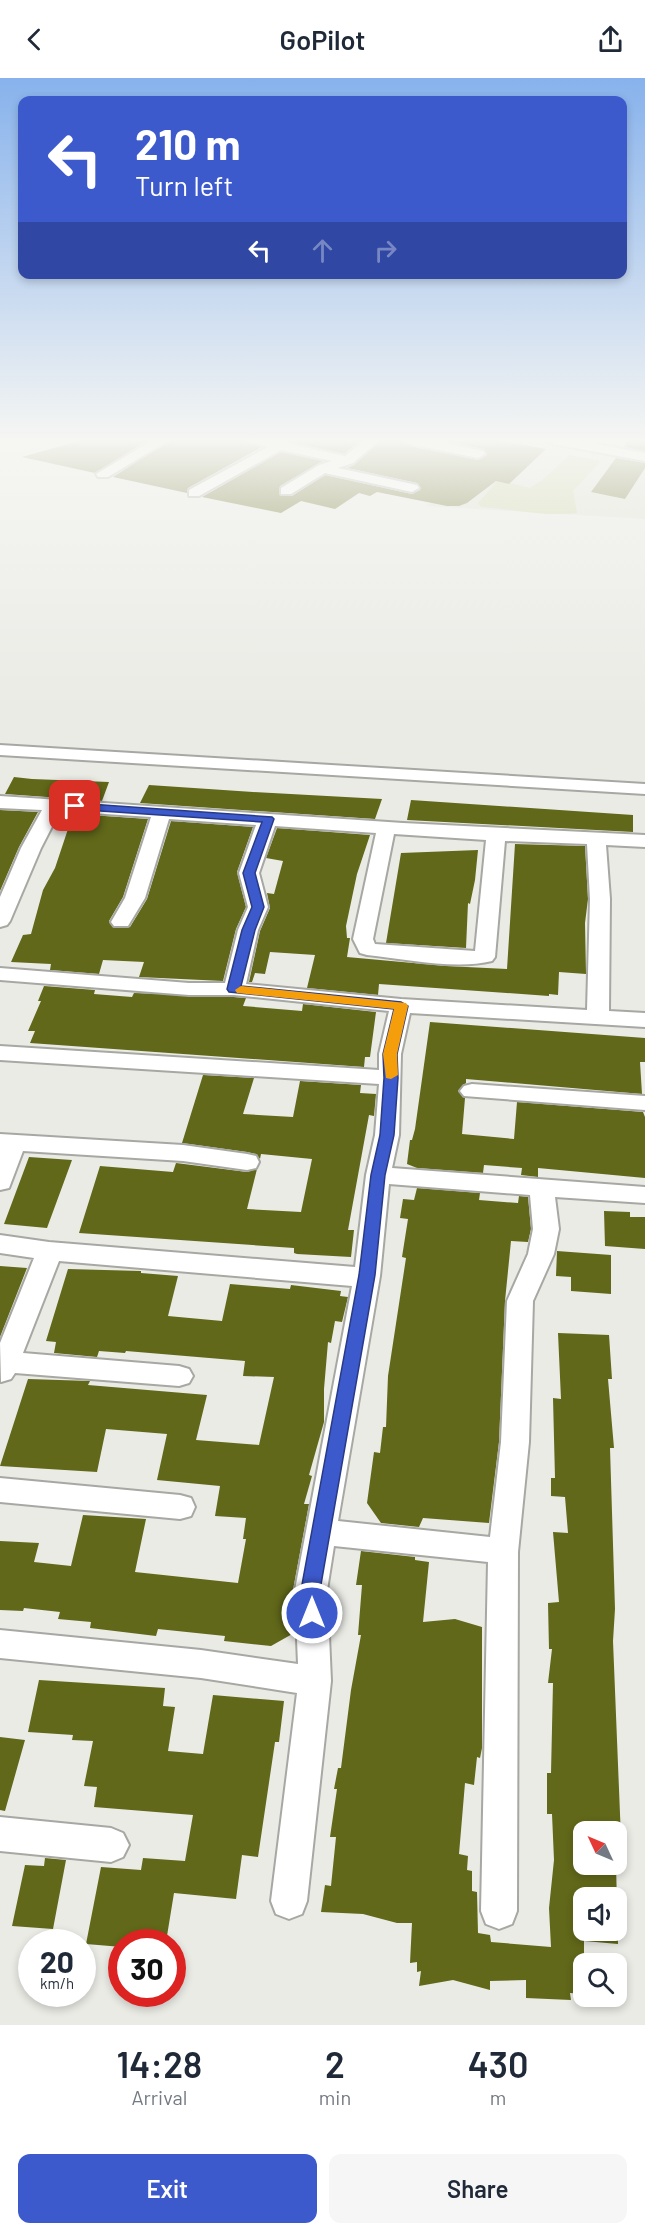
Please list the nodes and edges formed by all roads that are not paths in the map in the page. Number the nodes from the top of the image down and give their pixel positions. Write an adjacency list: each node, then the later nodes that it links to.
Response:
1 (0, 750): 2 (street)
2 (645, 789)
3 (0, 802): 4 (street)
4 (54, 806): 5 (street); 11 (street)
5 (162, 812): 6 (street); 12 (street)
6 (268, 819): 7 (street); 14 (street)
7 (386, 829): 8 (street); 8 (street)
8 (496, 834): 9 (street)
9 (596, 839): 10 (street); 16 (street)
10 (645, 841)
11 (0, 921)
12 (121, 922)
13 (0, 974): 14 (street)
14 (234, 989): 15 (street)
15 (401, 1006): 16 (street); 19 (street)
16 (598, 1016): 17 (street)
17 (645, 1020)
18 (0, 1053): 19 (street)
19 (391, 1078): 24 (street)
20 (472, 1091): 21 (street)
21 (645, 1103)
22 (7, 1143): 23 (street); 25 (street)
23 (247, 1162)
24 (378, 1175): 26 (street); 30 (street)
25 (0, 1182)
26 (542, 1187): 27 (street); 36 (street)
27 (645, 1195)
28 (0, 1244): 29 (street)
29 (49, 1251): 30 (street); 31 (street)
30 (367, 1275): 35 (street)
31 (2, 1365): 32 (street)
32 (179, 1376)
33 (0, 1490): 34 (street)
34 (180, 1507)
35 (321, 1532): 36 (street); 38 (street)
36 (503, 1552): 42 (street)
37 (0, 1644): 38 (street)
38 (315, 1682): 41 (street)
39 (0, 1834): 40 (street)
40 (111, 1845)
41 (289, 1901)
42 (499, 1911)

